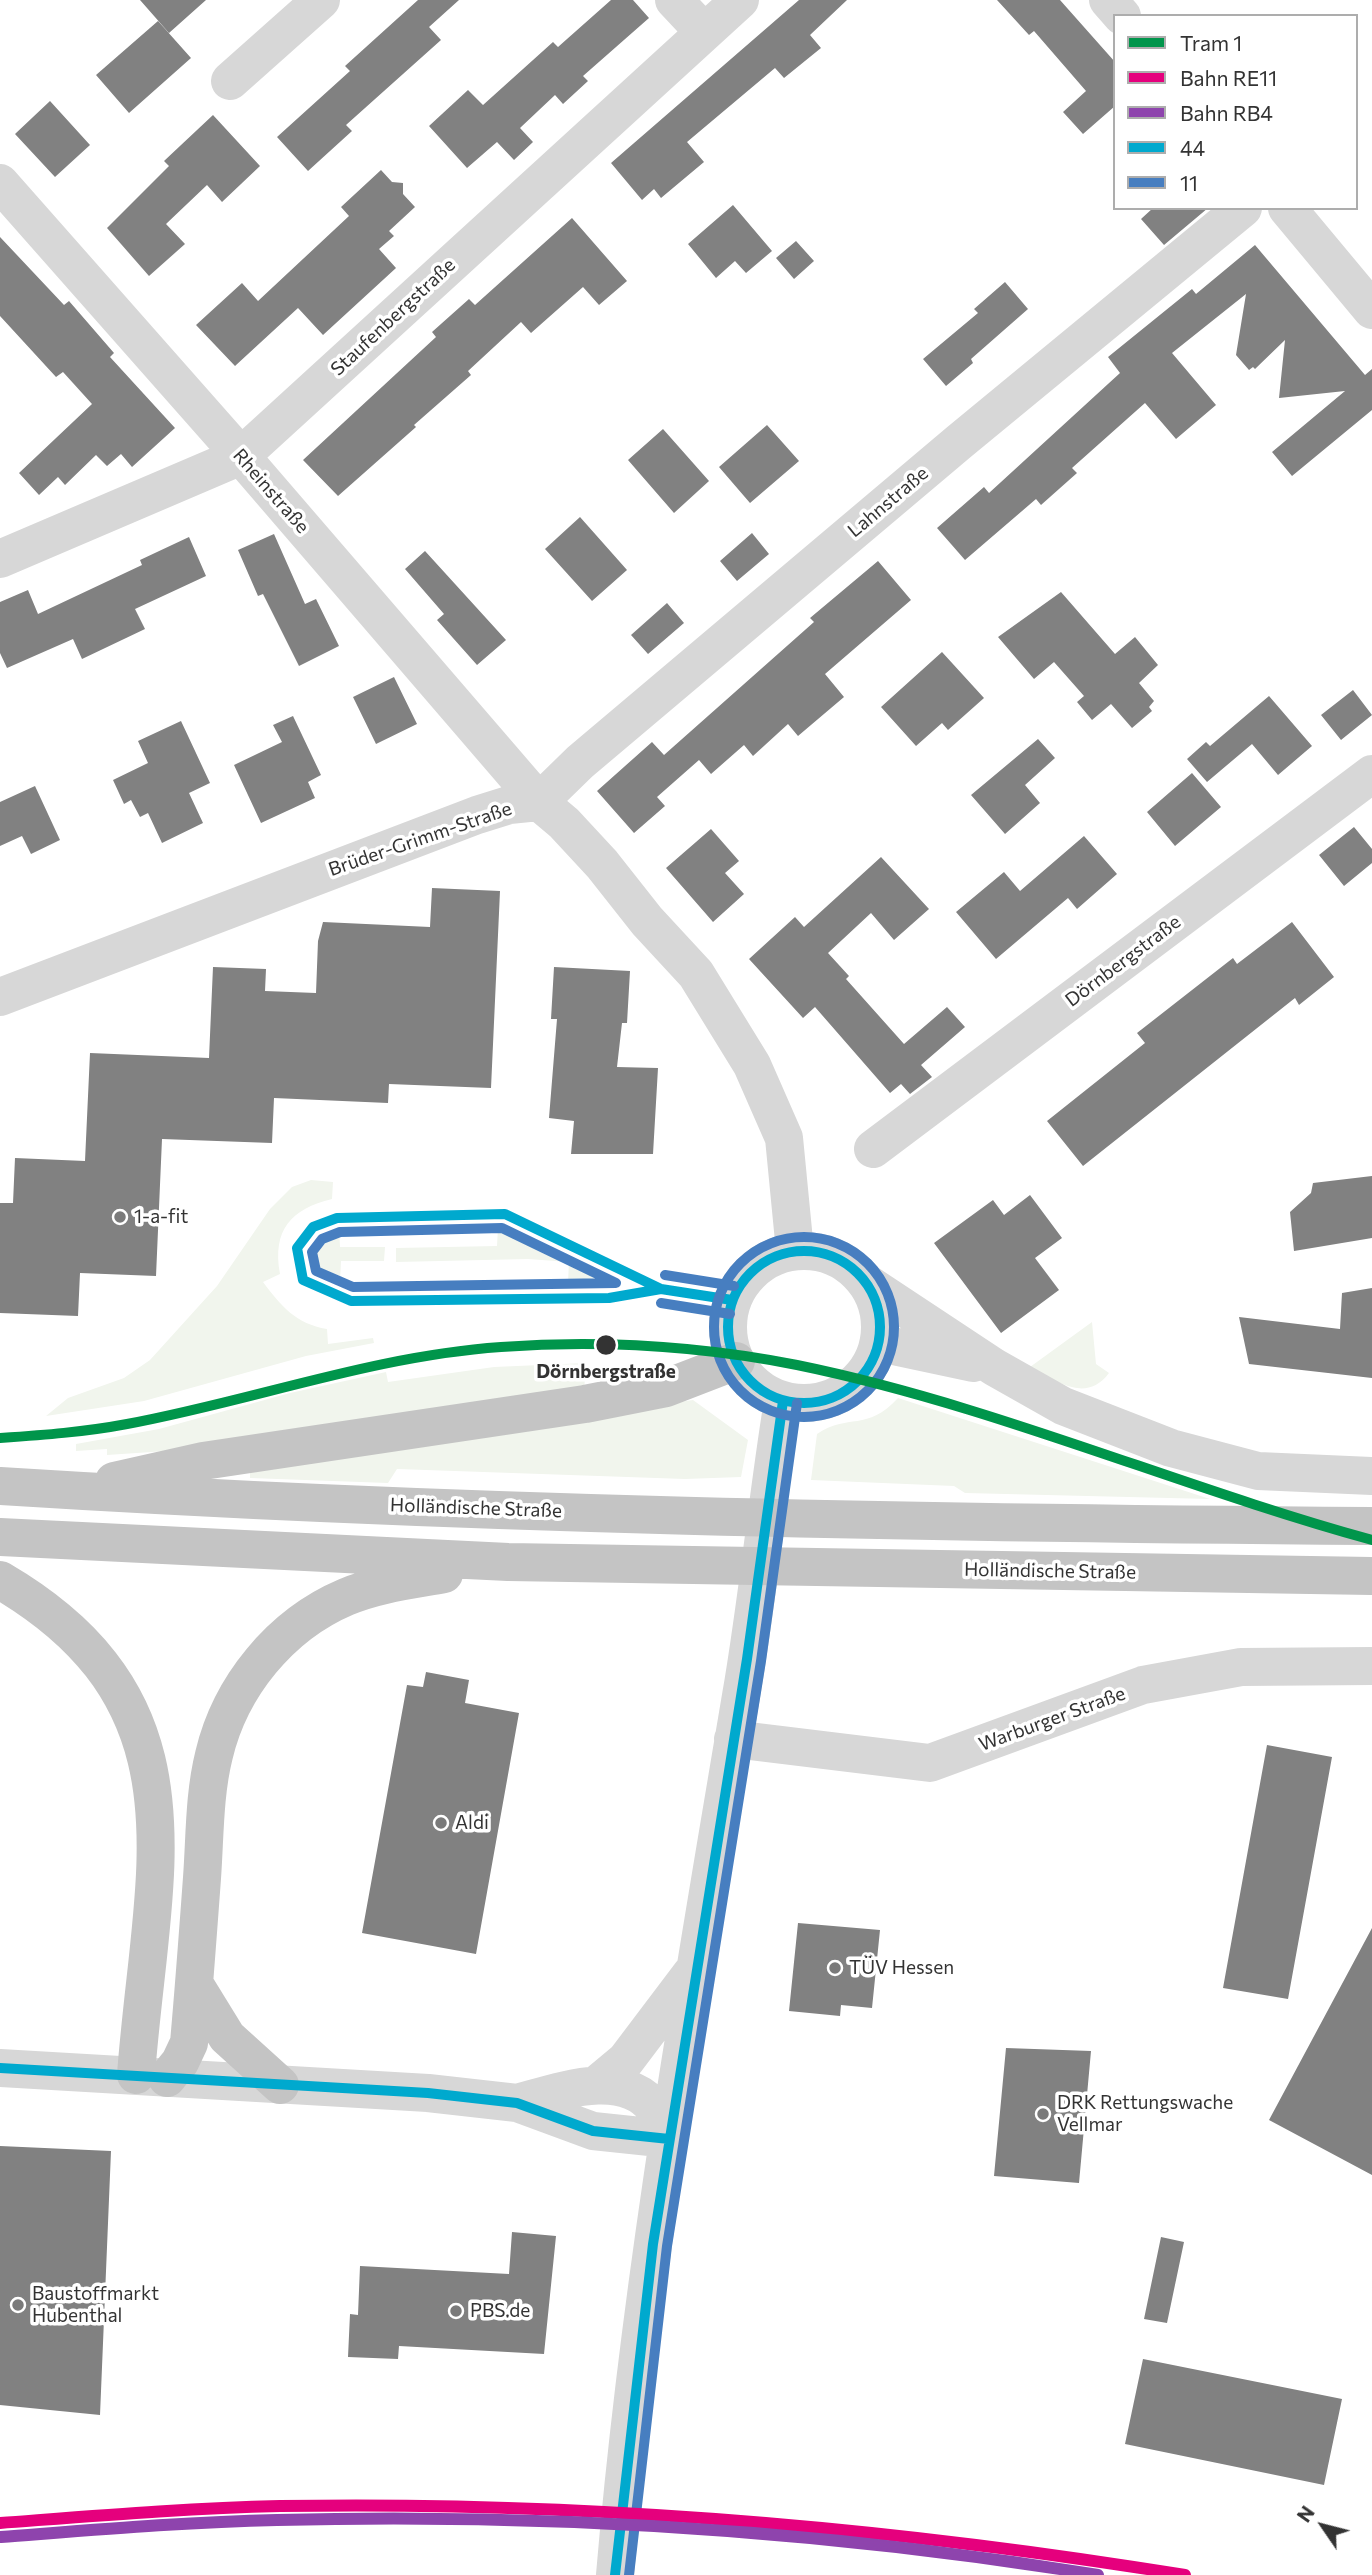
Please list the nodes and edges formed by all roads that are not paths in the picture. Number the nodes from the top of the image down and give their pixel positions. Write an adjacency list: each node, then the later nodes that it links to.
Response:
1 (321, 0): 7 (street)
2 (674, 0): 6 (street)
3 (740, 0): 6 (street, Staufenbergstraße)
4 (1108, 0): 5 (street)
5 (1120, 14)
6 (704, 32): 12 (street, Staufenbergstraße)
7 (230, 81)
8 (0, 183): 12 (street, Rheinstraße)
9 (1241, 210): 15 (street, Lahnstraße)
10 (1289, 210): 11 (street)
11 (1372, 310)
12 (241, 456): 13 (street, Staufenbergstraße); 15 (street, Rheinstraße)
13 (0, 559)
14 (1372, 774): 17 (street, Dörnbergstraße)
15 (539, 802): 16 (street, Brüder-Grimm-Straße); 18 (street, Brüder-Grimm-Straße)
16 (0, 997)
17 (873, 1149)
18 (795, 1251): 19 (street); 21 (street)
19 (867, 1283): 20 (street); 22 (street)
20 (879, 1343): 22 (street); 23 (street)
21 (736, 1361): 23 (street); 26 (highway)
22 (994, 1367): 24 (street)
23 (783, 1401): 33 (street)
24 (1372, 1476)
25 (0, 1486): 26 (highway, Holländische Straße)
26 (74, 1491): 27 (highway, Holländische Straße)
27 (1372, 1526)
28 (0, 1536): 29 (highway)
29 (508, 1562): 30 (highway, Holländische Straße); 35 (highway)
30 (1372, 1576)
31 (0, 1580): 37 (highway)
32 (1372, 1665): 33 (street, Warburger Straße)
33 (733, 1739): 34 (street)
34 (695, 1970): 39 (street); 41 (street)
35 (195, 1985): 37 (highway); 38 (highway)
36 (0, 2068): 37 (street)
37 (152, 2077): 38 (street)
38 (280, 2085): 40 (street)
39 (596, 2085): 40 (street); 41 (street)
40 (517, 2103): 41 (street)
41 (669, 2139): 42 (street)
42 (615, 2575)

